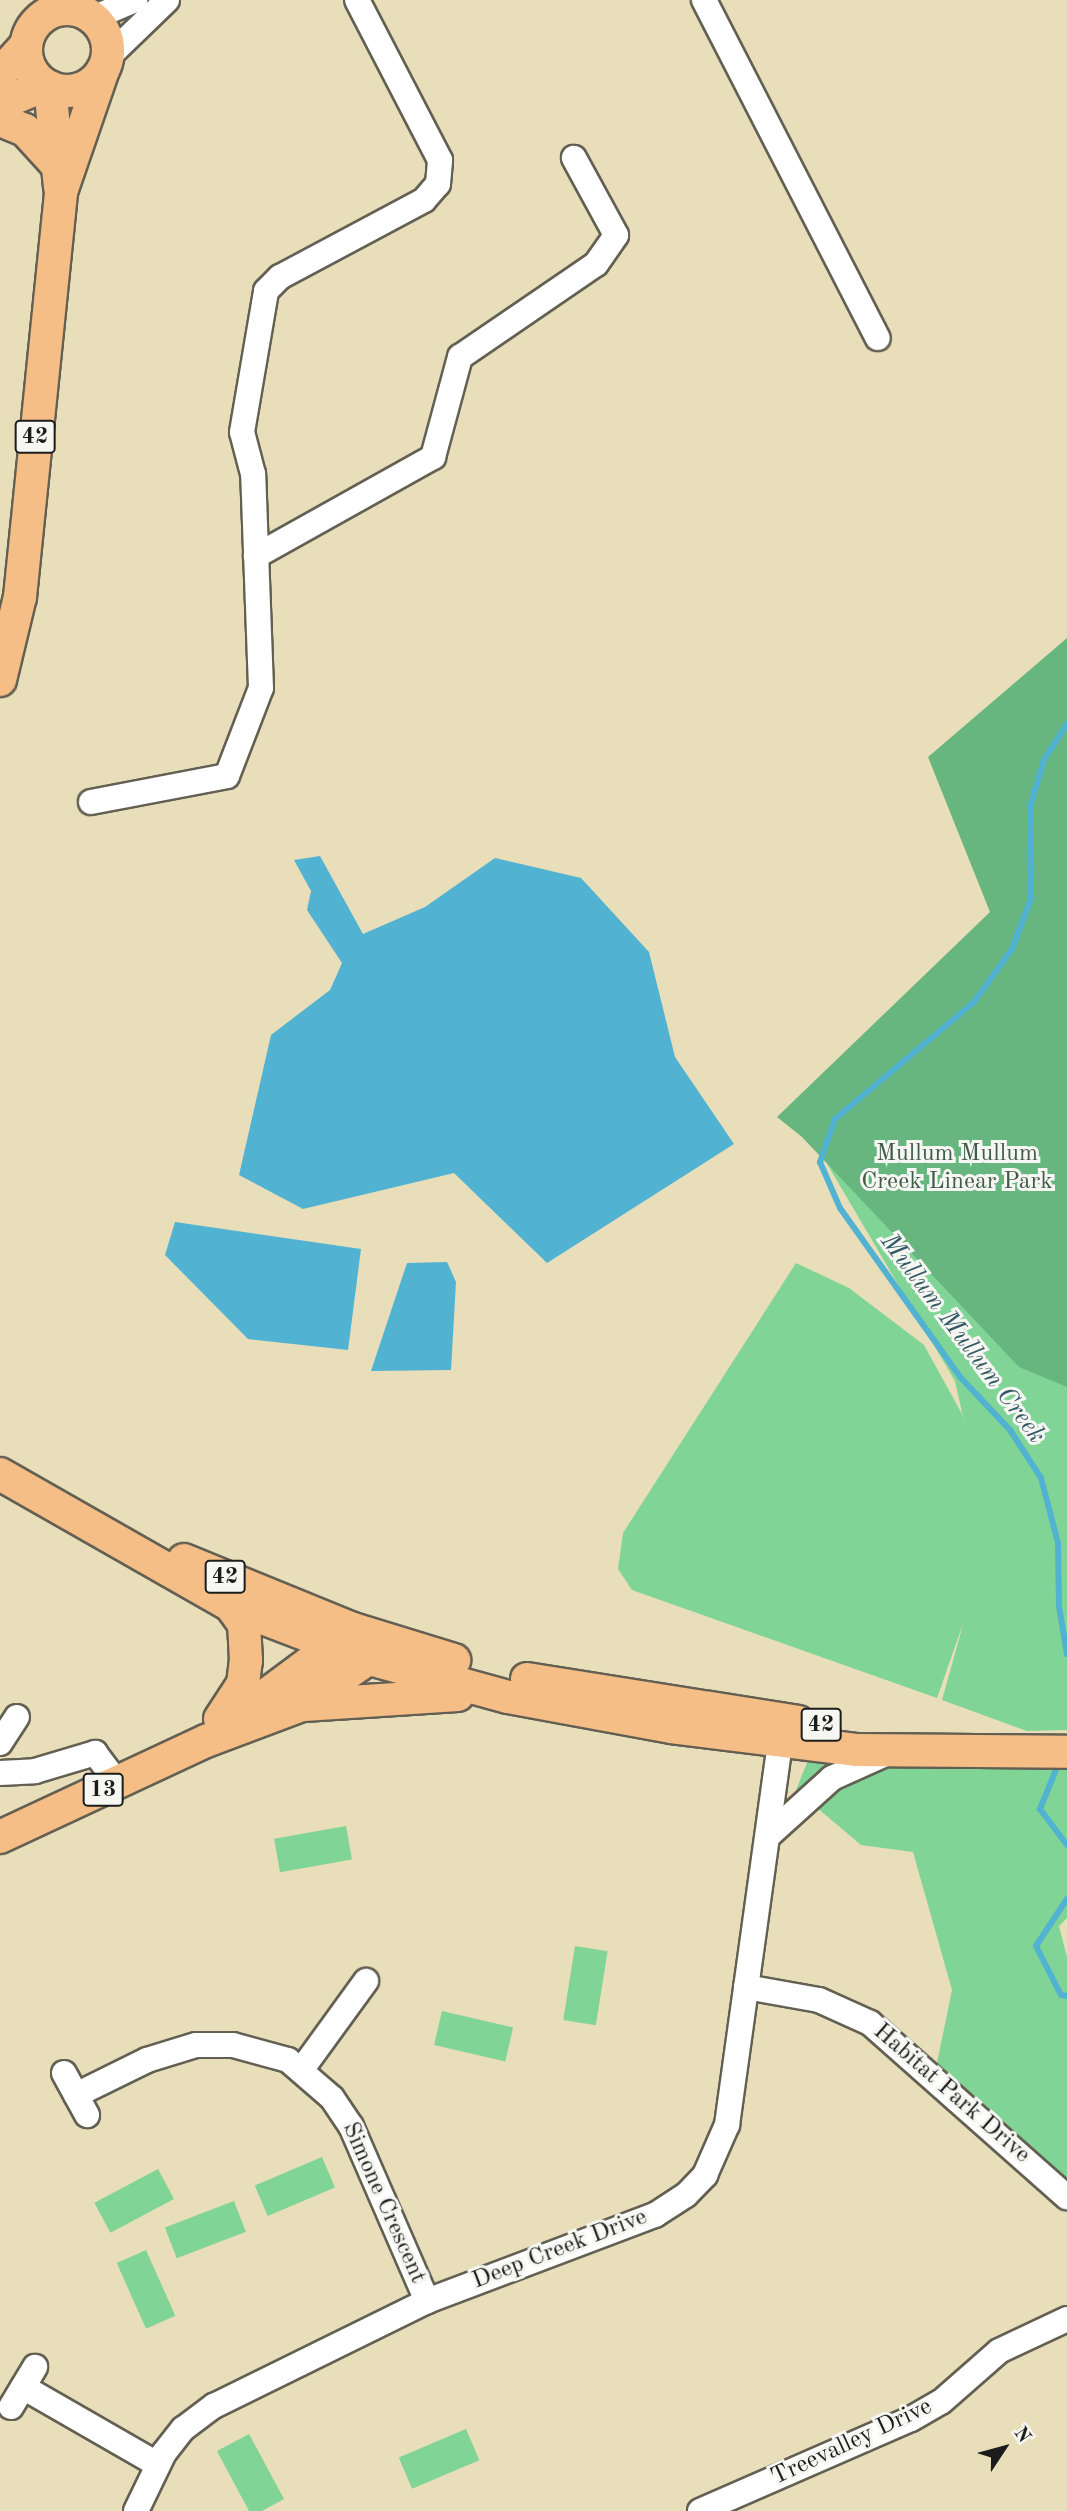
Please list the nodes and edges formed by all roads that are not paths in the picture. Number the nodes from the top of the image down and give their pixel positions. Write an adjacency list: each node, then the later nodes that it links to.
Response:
1 (135, 0): 6 (street)
2 (167, 0): 8 (street)
3 (357, 0): 16 (street)
4 (704, 0): 15 (street)
5 (46, 9): 6 (main road); 7 (main road)
6 (90, 11): 8 (main road)
7 (26, 45): 9 (main road); 10 (main road, 42)
8 (106, 64): 10 (main road); 14 (main road, 42)
9 (0, 74)
10 (47, 86): 11 (main road); 14 (main road, 42)
11 (0, 104)
12 (0, 120): 14 (main road)
13 (574, 159): 16 (street)
14 (58, 178): 17 (main road, 42)
15 (878, 338)
16 (256, 556): 18 (street)
17 (0, 680)
18 (91, 802)
19 (0, 1474): 20 (main road, 42)
20 (96, 1526): 21 (main road, 42); 22 (main road, 42)
21 (231, 1606): 22 (main road, 42); 28 (main road)
22 (345, 1638): 23 (main road, 42); 28 (main road, 13)
23 (380, 1650): 24 (main road, 42); 25 (main road, 13); 27 (main road, 42)
24 (508, 1696): 25 (main road); 27 (main road, 42)
25 (302, 1705): 28 (main road, 13)
26 (17, 1717): 29 (street)
27 (782, 1730): 30 (main road, 42); 31 (main road, 42); 35 (street, Deep Creek Drive)
28 (206, 1741): 34 (main road, 13)
29 (0, 1743)
30 (895, 1750): 31 (main road, 42); 35 (street)
31 (950, 1752): 32 (main road, 42)
32 (1067, 1752)
33 (0, 1773): 34 (street)
34 (118, 1783): 36 (main road, 13)
35 (769, 1835): 38 (street, Deep Creek Drive)
36 (0, 1837)
37 (366, 1981): 39 (street)
38 (746, 1987): 41 (street, Habitat Park Drive); 42 (street, Deep Creek Drive)
39 (302, 2069): 40 (street, Simone Crescent); 42 (street, Simone Crescent)
40 (76, 2094)
41 (1067, 2197)
42 (427, 2301): 45 (street, Deep Creek Drive)
43 (1067, 2319): 47 (street, Treevalley Drive)
44 (23, 2387): 45 (street)
45 (156, 2464): 46 (street, Deep Creek Drive)
46 (136, 2511)
47 (700, 2511)

